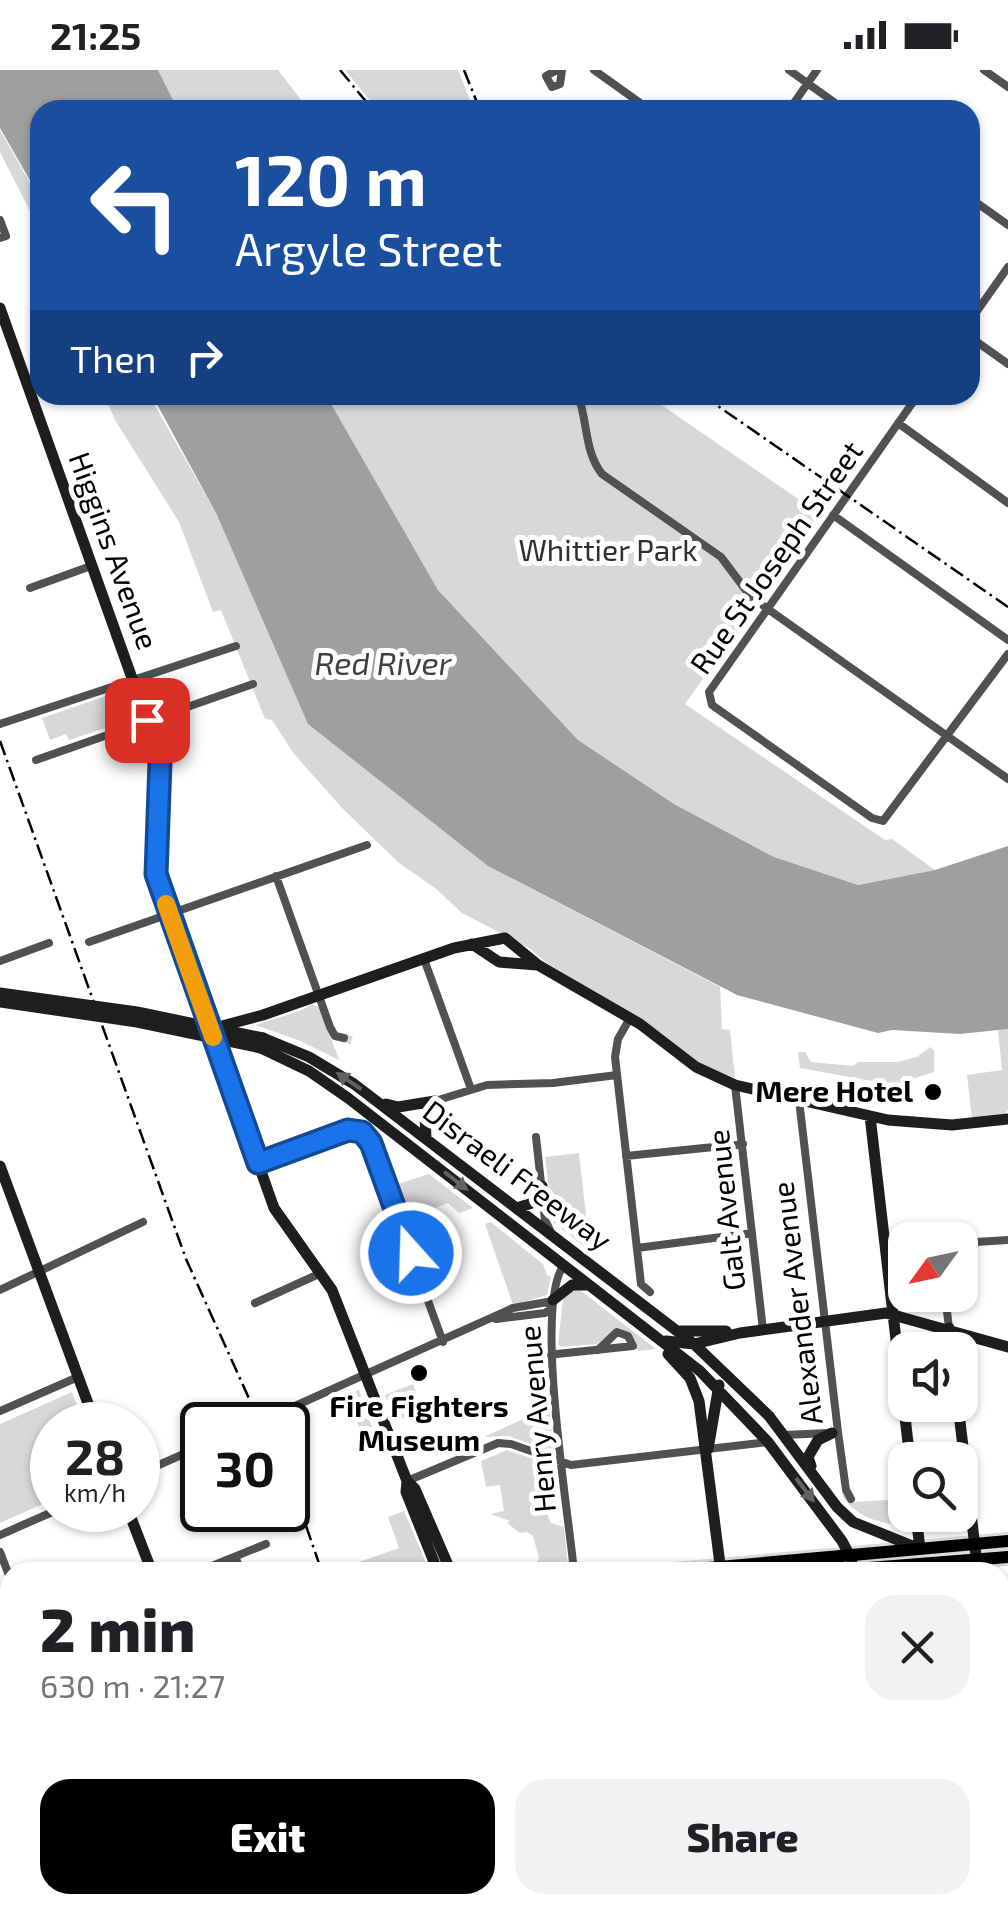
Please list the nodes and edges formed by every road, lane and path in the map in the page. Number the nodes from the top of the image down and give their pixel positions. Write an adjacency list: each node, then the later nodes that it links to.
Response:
1 (594, 70): 7 (street)
2 (789, 70): 5 (street)
3 (817, 70): 5 (street)
4 (984, 70): 6 (street)
5 (808, 83): 8 (street); 9 (street)
6 (1008, 87)
7 (636, 100)
8 (795, 100)
9 (831, 100)
10 (980, 205): 12 (street)
11 (0, 220): 13 (street)
12 (1008, 225)
13 (3, 237)
14 (1008, 268): 15 (street)
15 (980, 308)
16 (2, 317): 19 (main road, Higgins Avenue)
17 (980, 344): 18 (street)
18 (1008, 364)
19 (30, 395)
20 (33, 405): 26 (main road, Higgins Avenue)
21 (580, 405): 28 (street)
22 (911, 405): 23 (street, Rue St Joseph Street)
23 (898, 423): 24 (street); 25 (street, Rue St Joseph Street)
24 (1008, 503)
25 (833, 515): 28 (street, Rue St Joseph Street); 29 (street)
26 (91, 566): 27 (street); 32 (main road, Higgins Avenue)
27 (30, 588)
28 (767, 606): 36 (street); 36 (street, Rue St Joseph Street)
29 (1008, 640)
30 (236, 646): 32 (street)
31 (1008, 654): 36 (street)
32 (132, 679): 34 (main road, Higgins Avenue); 35 (street)
33 (253, 684): 34 (street)
34 (147, 720): 37 (street); 41 (main road, Higgins Avenue)
35 (0, 724)
36 (948, 735): 38 (street)
37 (36, 760)
38 (1008, 779)
39 (368, 845): 40 (street)
40 (276, 876): 41 (street); 53 (street)
41 (170, 913): 44 (street); 56 (main road, Higgins Avenue)
42 (500, 939): 45 (main road); 46 (main road); 48 (main road)
43 (48, 942): 49 (street)
44 (89, 942)
45 (514, 943): 50 (main road); 51 (main road)
46 (472, 944): 47 (main road); 48 (main road)
47 (424, 958): 53 (main road); 61 (street)
48 (494, 958): 50 (main road)
49 (0, 960)
50 (507, 962): 51 (main road)
51 (538, 965): 55 (main road)
52 (0, 993): 58 (main road, Disraeli Freeway, bridge)
53 (319, 996): 56 (main road); 57 (street)
54 (0, 1002): 58 (main road, Disraeli Freeway, bridge)
55 (630, 1018): 59 (street); 60 (main road)
56 (212, 1033): 71 (main road, Higgins Avenue)
57 (344, 1038)
58 (262, 1043): 64 (main road, Disraeli Freeway, one-way to 58); 81 (main road, Disraeli Freeway, one-way to 81)
59 (616, 1074): 61 (street); 70 (street)
60 (735, 1085): 62 (main road); 69 (street, Galt Avenue)
61 (470, 1089): 63 (street)
62 (799, 1100): 65 (main road); 93 (street, Alexander Avenue)
63 (435, 1101): 64 (main road); 67 (main road)
64 (380, 1102): 67 (main road, Disraeli Freeway)
65 (870, 1116): 66 (main road); 91 (main road)
66 (1008, 1119)
67 (426, 1138): 74 (main road, Disraeli Freeway)
68 (536, 1138): 73 (street)
69 (743, 1144): 70 (street); 76 (street, Galt Avenue)
70 (626, 1156): 80 (street)
71 (258, 1163): 83 (main road, Higgins Avenue); 101 (street)
72 (1, 1176): 82 (main road)
73 (542, 1186): 74 (main road); 77 (street)
74 (517, 1208): 77 (main road, Disraeli Freeway)
75 (143, 1222): 82 (street)
76 (752, 1233): 80 (street); 96 (street, Galt Avenue)
77 (552, 1234): 87 (main road, Disraeli Freeway)
78 (1008, 1240): 79 (street)
79 (978, 1242)
80 (637, 1248): 86 (street)
81 (564, 1265): 84 (main road, Disraeli Freeway); 87 (main road); 89 (street, Henry Avenue)
82 (38, 1273): 85 (street); 108 (main road)
83 (321, 1273): 88 (street); 107 (main road, Higgins Avenue)
84 (590, 1285): 89 (main road); 92 (main road, Disraeli Freeway)
85 (0, 1290)
86 (650, 1292)
87 (634, 1298): 95 (main road, Disraeli Freeway)
88 (255, 1304)
89 (552, 1304): 101 (street); 105 (street, Henry Avenue)
90 (948, 1312): 94 (street)
91 (892, 1314): 93 (main road); 94 (main road); 97 (main road)
92 (629, 1316): 100 (main road, Disraeli Freeway); 117 (main road)
93 (825, 1320): 96 (main road); 114 (street, Alexander Avenue)
94 (950, 1328): 98 (main road); 103 (main road)
95 (677, 1330): 99 (main road); 102 (main road, Disraeli Freeway)
96 (763, 1330): 99 (main road)
97 (895, 1332)
98 (950, 1332)
99 (736, 1334): 102 (main road); 106 (main road)
100 (660, 1339): 102 (main road); 109 (main road, Disraeli Freeway)
101 (443, 1342): 107 (street)
102 (694, 1344): 106 (main road, Disraeli Freeway)
103 (1008, 1347)
104 (598, 1350): 105 (street)
105 (551, 1355): 118 (street, Henry Avenue)
106 (718, 1365): 109 (main road); 115 (main road, Disraeli Freeway)
107 (366, 1375): 111 (street); 120 (main road, Higgins Avenue)
108 (78, 1377): 110 (main road); 112 (street)
109 (719, 1390): 116 (main road, Disraeli Freeway); 117 (main road)
110 (87, 1402)
111 (304, 1402)
112 (0, 1411)
113 (960, 1422): 130 (main road)
114 (835, 1432): 115 (street); 119 (main road); 121 (street, Alexander Avenue)
115 (784, 1435): 119 (main road, Disraeli Freeway)
116 (768, 1442): 117 (street); 132 (main road, Disraeli Freeway, one-way to 132)
117 (708, 1450): 118 (street); 140 (main road)
118 (563, 1464): 120 (street); 122 (street, Henry Avenue)
119 (814, 1475): 131 (main road, Disraeli Freeway)
120 (407, 1481): 137 (main road, Higgins Avenue); 138 (main road, Higgins Avenue)
121 (851, 1500)
122 (569, 1510): 123 (street); 139 (street, Henry Avenue)
123 (557, 1512)
124 (30, 1522): 127 (street)
125 (137, 1532): 134 (main road)
126 (918, 1532): 131 (main road)
127 (0, 1535)
128 (1008, 1541): 130 (main road)
129 (266, 1544): 133 (street)
130 (974, 1544): 131 (main road); 143 (main road)
131 (920, 1549): 132 (main road)
132 (851, 1554): 141 (main road); 142 (main road, Disraeli Freeway)
133 (235, 1556): 135 (street); 136 (street)
134 (148, 1562)
135 (221, 1562)
136 (238, 1562)
137 (434, 1562)
138 (447, 1562)
139 (573, 1562)
140 (720, 1562)
141 (786, 1562)
142 (852, 1562)
143 (977, 1562)

